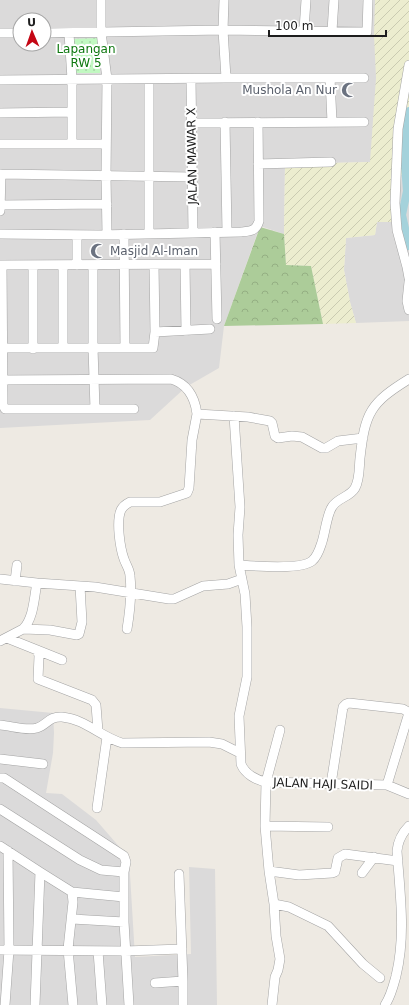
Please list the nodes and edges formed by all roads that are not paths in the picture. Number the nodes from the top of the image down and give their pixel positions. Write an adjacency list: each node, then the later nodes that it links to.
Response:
1 (101, 0): 9 (street)
2 (224, 0): 6 (street)
3 (306, 0): 7 (street)
4 (334, 0): 8 (street)
5 (368, 0): 8 (street)
6 (223, 30): 7 (street); 9 (street); 15 (street)
7 (304, 30): 8 (street)
8 (332, 31)
9 (101, 32): 13 (street); 22 (street)
10 (0, 33): 11 (street)
11 (12, 33)
12 (52, 33): 13 (street)
13 (69, 33): 18 (street)
14 (409, 65): 58 (street)
15 (226, 78): 16 (street); 20 (street)
16 (330, 78): 17 (street); 27 (street)
17 (364, 78)
18 (72, 79): 21 (street); 22 (street); 23 (street)
19 (149, 79): 20 (street); 22 (street); 37 (street)
20 (191, 79): 29 (street, JALAN MAWAR X)
21 (0, 80)
22 (107, 80): 32 (street)
23 (72, 112): 24 (street); 30 (street)
24 (0, 113)
25 (225, 122): 26 (street); 29 (street); 42 (street)
26 (258, 122): 27 (street); 34 (street)
27 (332, 122): 28 (street)
28 (364, 122)
29 (192, 123): 38 (street, JALAN MAWAR X)
30 (72, 143): 31 (street); 32 (street)
31 (0, 144)
32 (106, 144): 36 (street)
33 (331, 162): 34 (street)
34 (258, 164): 42 (street)
35 (1, 173): 36 (street); 40 (street)
36 (106, 176): 37 (street); 39 (street)
37 (150, 177): 38 (street); 43 (street)
38 (192, 177): 44 (street, JALAN MAWAR X)
39 (107, 204): 40 (street); 46 (street)
40 (0, 208)
41 (215, 232): 42 (street); 44 (street); 49 (street)
42 (227, 232)
43 (150, 233): 44 (street); 47 (street)
44 (193, 233)
45 (0, 234): 48 (street)
46 (107, 234): 47 (street); 48 (street)
47 (124, 234): 55 (street)
48 (77, 235): 53 (street)
49 (216, 264): 57 (street); 61 (street)
50 (1, 265): 51 (street); 65 (street)
51 (33, 265): 52 (street); 69 (street)
52 (63, 265): 53 (street); 66 (street)
53 (77, 265): 54 (street)
54 (94, 265): 55 (street); 67 (street)
55 (124, 265): 56 (street); 68 (street)
56 (154, 265): 57 (street); 64 (street)
57 (185, 265): 63 (street)
58 (409, 278)
59 (409, 282): 60 (street)
60 (409, 310)
61 (217, 319)
62 (210, 329): 63 (street)
63 (186, 331): 64 (street)
64 (155, 332): 68 (street)
65 (1, 348): 69 (street); 71 (street)
66 (64, 348): 67 (street); 69 (street)
67 (93, 348): 68 (street); 70 (street)
68 (125, 348)
69 (33, 349)
70 (94, 379): 71 (street); 74 (street); 75 (street)
71 (1, 380): 74 (street)
72 (409, 380): 77 (street)
73 (134, 409): 74 (street)
74 (95, 410)
75 (197, 414): 76 (street); 85 (street)
76 (234, 416): 77 (street); 79 (street, JALAN HAJI SAIDI)
77 (363, 438): 79 (street)
78 (17, 565): 82 (street)
79 (240, 565): 80 (street, JALAN HAJI SAIDI)
80 (242, 579): 85 (street); 95 (street, JALAN HAJI SAIDI)
81 (0, 580): 82 (street)
82 (15, 581): 83 (street)
83 (37, 583): 84 (street); 86 (street)
84 (80, 586): 85 (street); 86 (street)
85 (131, 594): 87 (street)
86 (23, 629): 88 (street)
87 (127, 629)
88 (3, 640): 89 (street)
89 (38, 651): 90 (street); 93 (street)
90 (62, 660)
91 (0, 725): 93 (street)
92 (280, 730): 99 (street)
93 (98, 731): 94 (street)
94 (107, 737): 95 (street); 103 (street)
95 (240, 753): 99 (street, JALAN HAJI SAIDI)
96 (0, 759): 97 (street)
97 (43, 764)
98 (0, 778): 114 (street)
99 (266, 782): 100 (street, JALAN HAJI SAIDI); 105 (street)
100 (331, 784): 101 (street, JALAN HAJI SAIDI); 101 (street)
101 (387, 786): 102 (street, JALAN HAJI SAIDI)
102 (409, 794)
103 (97, 808)
104 (0, 809): 114 (street)
105 (265, 826): 107 (street); 112 (street)
106 (409, 826): 111 (street)
107 (328, 827)
108 (0, 846): 109 (street)
109 (8, 851): 113 (street); 125 (street)
110 (374, 857): 111 (street); 112 (street); 115 (street)
111 (398, 861): 138 (street)
112 (269, 871): 119 (street)
113 (40, 872): 117 (street); 122 (street)
114 (124, 872): 118 (street)
115 (362, 873)
116 (180, 874): 124 (street)
117 (72, 892): 118 (street); 120 (street)
118 (124, 898): 121 (street)
119 (274, 904): 128 (street); 137 (street)
120 (72, 919): 121 (street); 123 (street)
121 (124, 922): 127 (street)
122 (36, 949): 123 (street); 125 (street); 132 (street)
123 (68, 949): 126 (street); 133 (street)
124 (182, 949): 127 (street); 129 (street)
125 (5, 950): 131 (street)
126 (98, 950): 127 (street); 134 (street)
127 (125, 951): 135 (street)
128 (380, 978)
129 (183, 980): 130 (street); 136 (street)
130 (155, 983)
131 (5, 1005)
132 (35, 1005)
133 (73, 1005)
134 (102, 1005)
135 (129, 1005)
136 (182, 1005)
137 (272, 1005)
138 (385, 1005)

